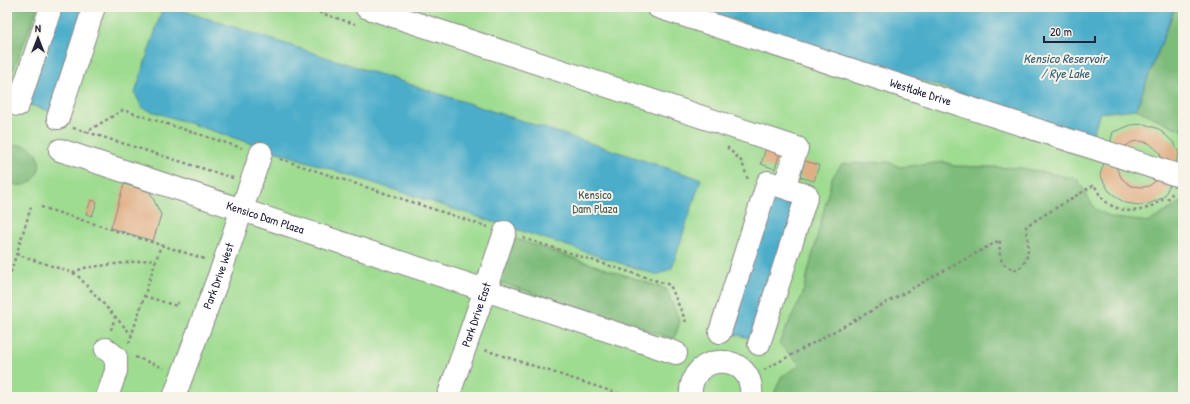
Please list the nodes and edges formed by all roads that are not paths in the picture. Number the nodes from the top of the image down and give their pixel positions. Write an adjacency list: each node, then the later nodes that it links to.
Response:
1 (51, 7): 5 (street)
2 (94, 7): 6 (street)
3 (658, 7): 9 (street, Westlake Drive)
4 (360, 16): 10 (street)
5 (18, 105)
6 (62, 122)
7 (60, 150): 11 (street, Kensico Dam Plaza)
8 (261, 154): 11 (street, Park Drive West)
9 (1180, 176)
10 (784, 187): 14 (street); 15 (street)
11 (242, 210): 13 (street, Kensico Dam Plaza); 19 (street, Park Drive West)
12 (505, 232): 13 (street, Park Drive East)
13 (485, 290): 16 (street, Kensico Dam Plaza); 20 (street, Park Drive East)
14 (720, 332)
15 (759, 344)
16 (676, 353)
17 (117, 354): 18 (street)
18 (107, 397)
19 (174, 397)
20 (448, 397)
21 (691, 397): 22 (street)
22 (751, 397)

